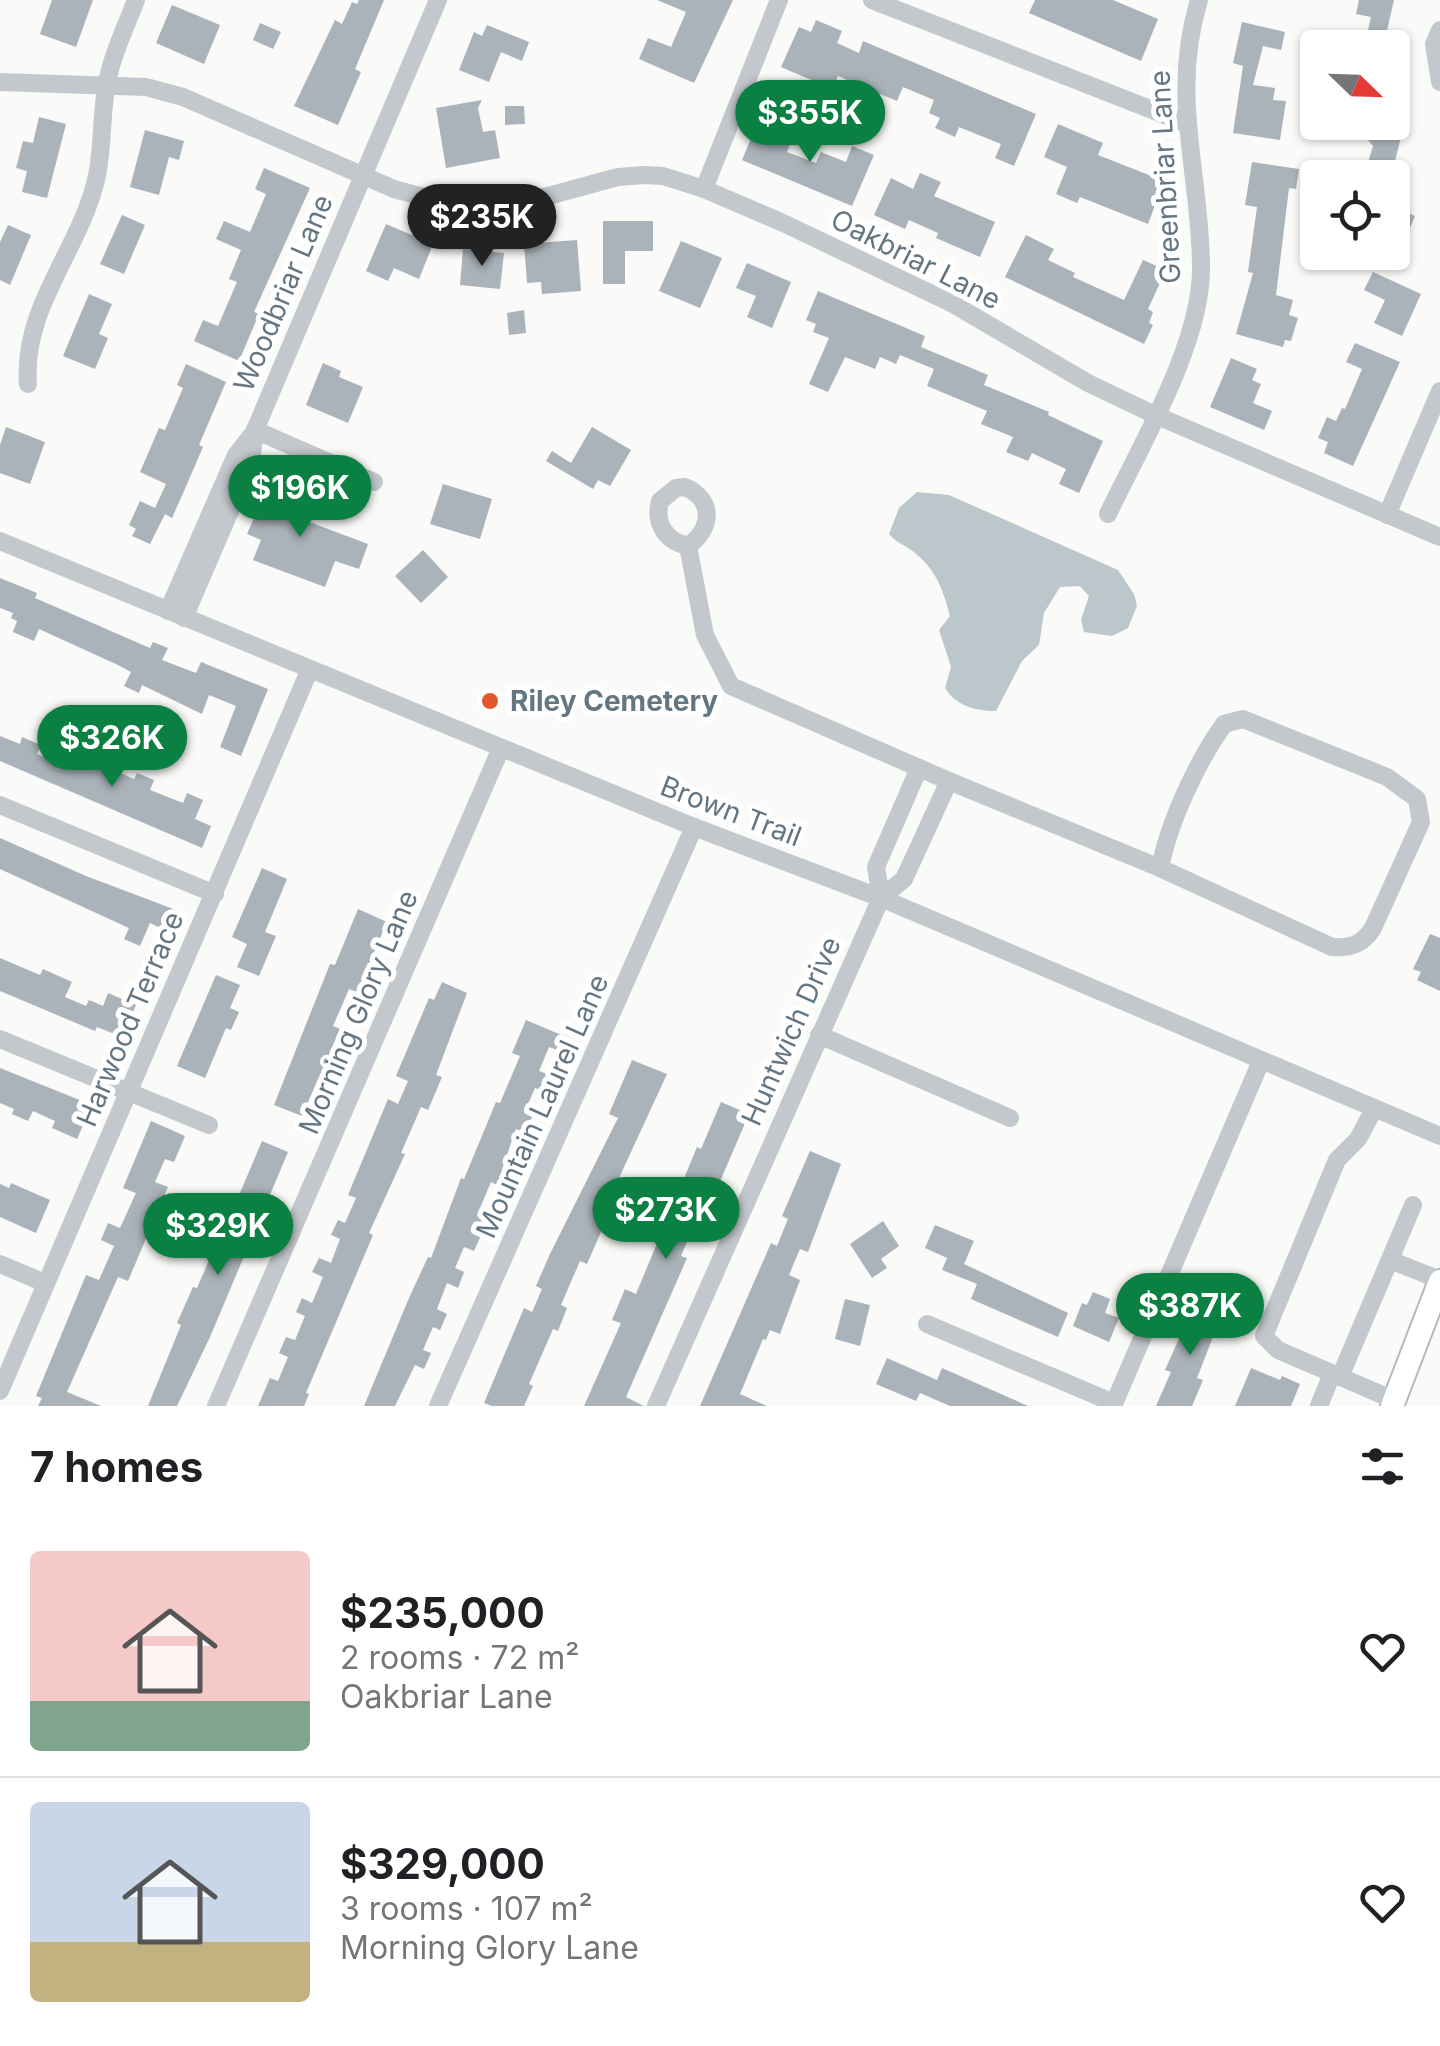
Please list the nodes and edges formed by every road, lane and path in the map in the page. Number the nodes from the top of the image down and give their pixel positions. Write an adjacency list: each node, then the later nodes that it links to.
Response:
1 (136, 0): 9 (street)
2 (438, 0): 11 (street, Woodbriar Lane)
3 (779, 0): 12 (street)
4 (872, 0): 10 (street)
5 (1200, 0): 10 (street, Greenbriar Lane)
6 (1440, 30): 8 (street)
7 (0, 82): 9 (street, Oakbriar Lane)
8 (1440, 82)
9 (106, 86): 11 (street, Oakbriar Lane); 13 (street)
10 (1188, 124): 15 (street, Greenbriar Lane)
11 (361, 176): 12 (street, Oakbriar Lane); 16 (street, Woodbriar Lane)
12 (704, 190): 15 (street, Oakbriar Lane)
13 (28, 384)
14 (1440, 391): 19 (street)
15 (1155, 416): 18 (street, Greenbriar Lane); 19 (street, Oakbriar Lane)
16 (255, 430): 17 (street); 23 (street, Woodbriar Lane)
17 (374, 482)
18 (1108, 514)
19 (1388, 515): 20 (street, Oakbriar Lane)
20 (1440, 537)
21 (0, 541): 23 (street, Brown Trail)
22 (688, 546): 26 (street)
23 (176, 614): 24 (street, Brown Trail)
24 (310, 669): 25 (street, Brown Trail); 31 (street, Harwood Terrace)
25 (500, 748): 29 (street, Brown Trail); 51 (street, Morning Glory Lane)
26 (920, 768): 27 (street); 32 (street)
27 (950, 781): 30 (street); 32 (street)
28 (0, 805): 31 (street)
29 (694, 827): 32 (street, Brown Trail); 52 (street, Mountain Laurel Lane)
30 (1160, 868): 30 (street)
31 (214, 894): 36 (street, Harwood Terrace)
32 (880, 898): 33 (street, Huntwich Drive); 35 (street, Brown Trail)
33 (819, 1035): 38 (street); 53 (street, Huntwich Drive)
34 (0, 1039): 36 (street)
35 (1261, 1061): 37 (street, Brown Trail); 50 (street)
36 (128, 1092): 39 (street); 45 (street, Harwood Terrace)
37 (1374, 1109): 40 (street, Brown Trail); 47 (street)
38 (1010, 1118)
39 (209, 1125)
40 (1440, 1136)
41 (1414, 1205): 42 (street)
42 (1390, 1260): 44 (street); 47 (street)
43 (0, 1264): 45 (street)
44 (1440, 1281): 49 (main road)
45 (45, 1283): 48 (street, Harwood Terrace)
46 (927, 1324): 50 (street)
47 (1336, 1375): 49 (street); 54 (street)
48 (0, 1391)
49 (1393, 1403)
50 (1113, 1405)
51 (216, 1406)
52 (438, 1406)
53 (656, 1406)
54 (1319, 1406)

